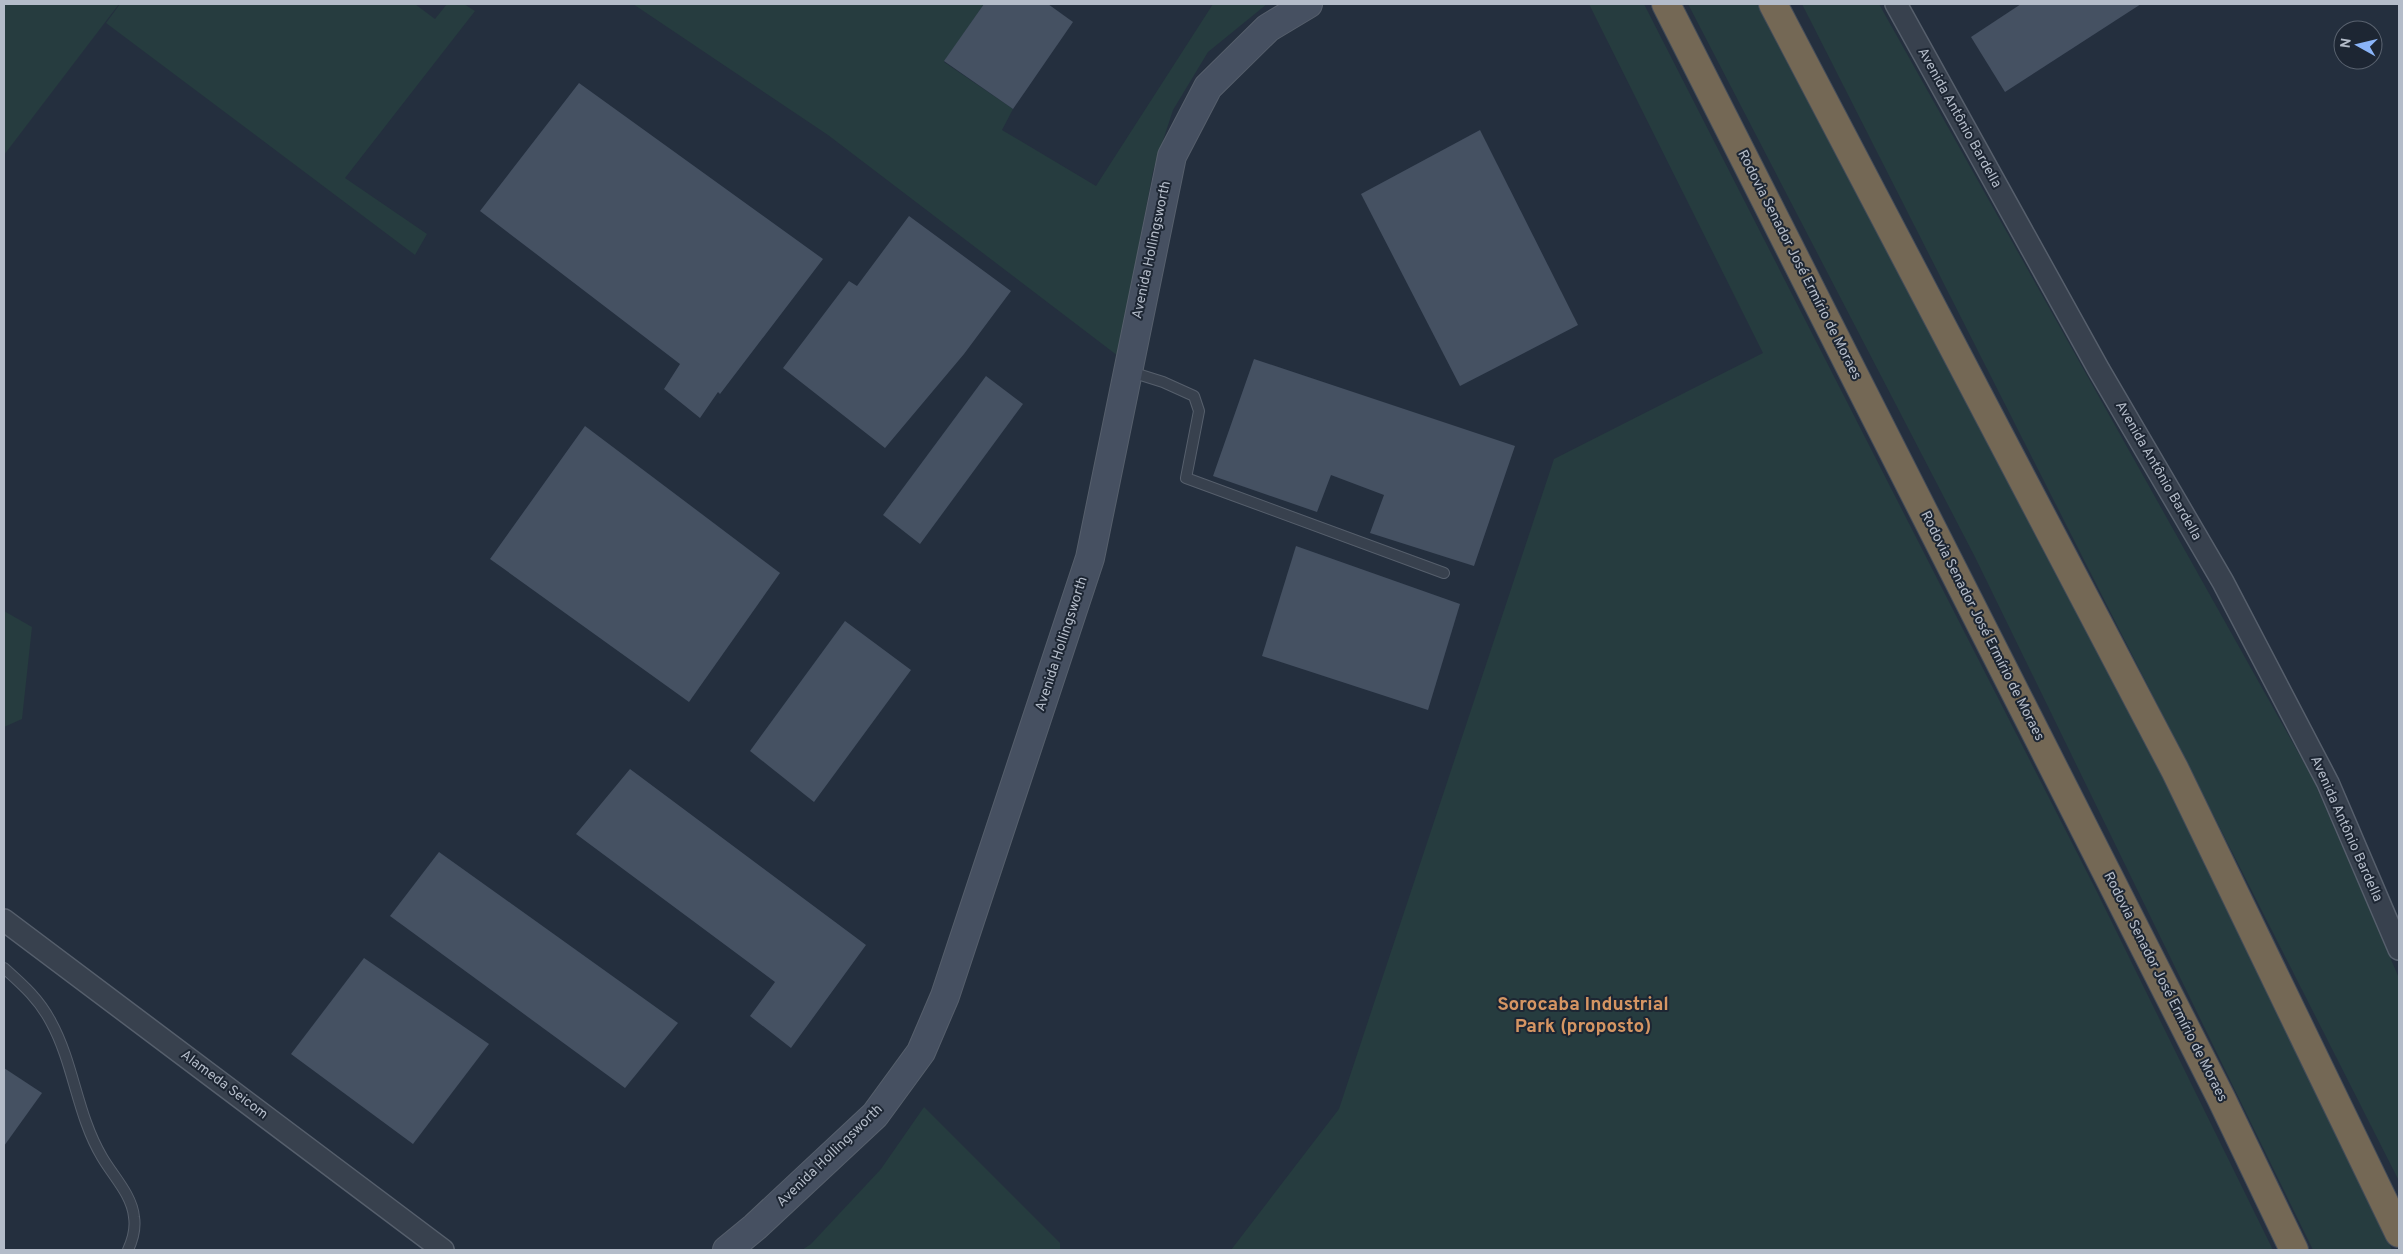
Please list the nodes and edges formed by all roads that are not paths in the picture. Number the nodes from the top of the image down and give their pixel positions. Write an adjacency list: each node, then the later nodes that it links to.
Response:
1 (1308, 4): 5 (main road, Avenida Hollingsworth)
2 (1666, 4): 14 (highway, Rodovia Senador José Ermírio de Moraes)
3 (1773, 4): 10 (highway)
4 (1896, 4): 8 (street, Avenida Antônio Bardella)
5 (1127, 371): 6 (lane); 13 (main road, Avenida Hollingsworth)
6 (1444, 573)
7 (4, 920): 12 (street, Alameda Seicom)
8 (2399, 949)
9 (4, 968): 11 (lane)
10 (2399, 1233)
11 (128, 1250)
12 (443, 1250)
13 (727, 1250)
14 (2294, 1250)

